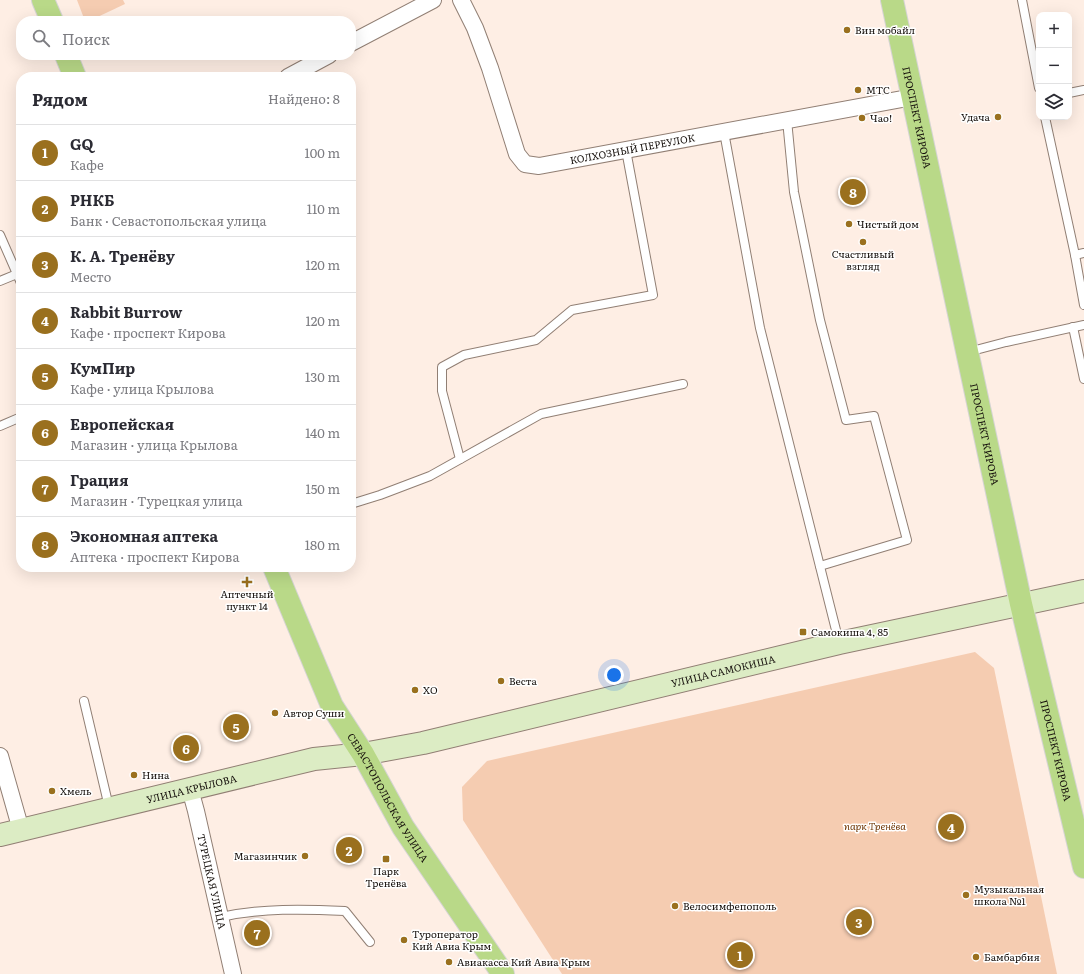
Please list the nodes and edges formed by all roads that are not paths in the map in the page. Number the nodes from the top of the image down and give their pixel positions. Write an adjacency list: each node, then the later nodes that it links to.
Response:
1 (43, 0): 6 (main road)
2 (432, 0): 7 (street)
3 (461, 0): 19 (street, КОЛХОЗНЫЙ ПЕРЕУЛОК)
4 (892, 0): 15 (main road, ПРОСПЕКТ КИРОВА)
5 (1022, 0): 12 (lane)
6 (50, 16)
7 (356, 40)
8 (68, 60): 10 (main road)
9 (320, 60): 11 (street)
10 (73, 72)
11 (297, 72)
12 (1038, 84)
13 (1084, 90): 14 (lane)
14 (1072, 92)
15 (913, 97): 16 (street, КОЛХОЗНЫЙ ПЕРЕУЛОК); 29 (main road, ПРОСПЕКТ КИРОВА)
16 (787, 120): 18 (street, КОЛХОЗНЫЙ ПЕРЕУЛОК); 36 (lane)
17 (1046, 120): 22 (lane)
18 (724, 132): 19 (street, КОЛХОЗНЫЙ ПЕРЕУЛОК); 36 (lane)
19 (626, 150): 34 (lane)
20 (0, 235): 23 (lane)
21 (1084, 252): 22 (lane)
22 (1075, 255): 26 (lane)
23 (16, 272)
24 (16, 274): 25 (lane)
25 (0, 281)
26 (1084, 305)
27 (1084, 325): 28 (lane)
28 (1073, 327): 29 (lane); 30 (lane)
29 (967, 352): 39 (main road, ПРОСПЕКТ КИРОВА)
30 (1084, 379)
31 (683, 384): 34 (lane)
32 (16, 419): 33 (lane)
33 (0, 426)
34 (460, 459): 35 (lane)
35 (356, 503)
36 (820, 566): 40 (lane)
37 (276, 572): 42 (main road, СЕВАСТОПОЛЬСКАЯ УЛИЦА)
38 (1084, 590): 39 (main road, УЛИЦА САМОКИША)
39 (1021, 604): 40 (main road, УЛИЦА САМОКИША); 48 (main road, ПРОСПЕКТ КИРОВА)
40 (839, 643): 42 (main road, УЛИЦА САМОКИША)
41 (84, 701): 45 (lane)
42 (363, 754): 44 (main road, УЛИЦА КРЫЛОВА); 52 (main road, СЕВАСТОПОЛЬСКАЯ УЛИЦА)
43 (0, 756): 46 (street)
44 (190, 789): 45 (main road, УЛИЦА КРЫЛОВА); 49 (street, ТУРЕЦКАЯ УЛИЦА)
45 (109, 808): 46 (main road, УЛИЦА КРЫЛОВА)
46 (21, 830): 47 (main road, УЛИЦА КРЫЛОВА)
47 (0, 835)
48 (1084, 867)
49 (221, 917): 50 (lane); 51 (street, ТУРЕЦКАЯ УЛИЦА)
50 (370, 942)
51 (233, 974)
52 (503, 974)

